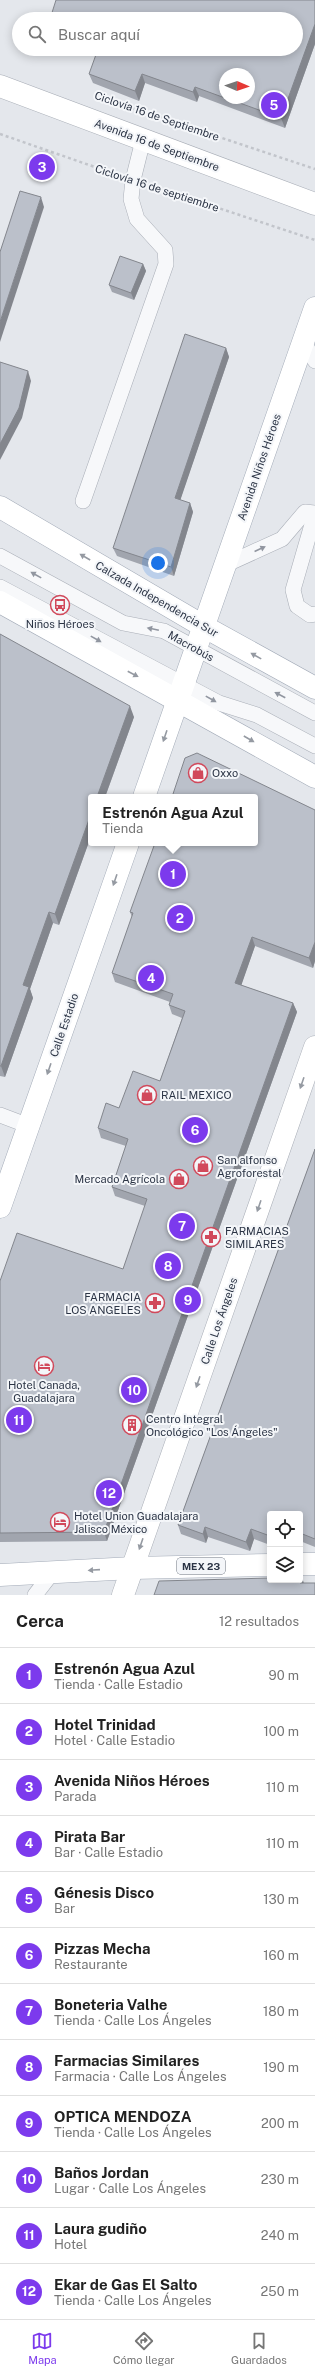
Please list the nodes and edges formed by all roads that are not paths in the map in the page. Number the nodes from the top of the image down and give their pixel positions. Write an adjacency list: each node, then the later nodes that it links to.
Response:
1 (0, 86): 2 (main road, Avenida 16 de Septiembre)
2 (143, 140): 3 (main road, Avenida 16 de Septiembre); 7 (lane)
3 (315, 204)
4 (315, 308): 5 (main road, Avenida Niños Héroes)
5 (303, 341): 6 (lane); 11 (main road, Avenida Niños Héroes)
6 (315, 361)
7 (83, 502)
8 (0, 507): 15 (main road, Calzada Independencia Sur, one-way to 8)
9 (315, 514): 11 (lane, one-way to 9); 14 (lane)
10 (0, 556): 16 (lane, Macrobús, one-way to 10)
11 (225, 565): 15 (main road, Avenida Niños Héroes)
12 (0, 587): 18 (lane, one-way to 18)
13 (0, 602): 18 (main road, one-way to 18)
14 (315, 614)
15 (203, 626): 16 (main road, Avenida Niños Héroes); 17 (main road, Calzada Independencia Sur, one-way to 15)
16 (196, 649): 18 (main road, Avenida Niños Héroes); 19 (lane, Macrobús, one-way to 16)
17 (315, 688)
18 (181, 691): 20 (lane, one-way to 20); 21 (main road, one-way to 21); 22 (main road, one-way to 22)
19 (315, 713)
20 (315, 746)
21 (315, 777)
22 (145, 794)
23 (127, 846): 26 (main road, Calle Estadio, one-way to 26)
24 (315, 1047): 31 (main road, Calle Los Ángeles, one-way to 31)
25 (0, 1115): 26 (lane)
26 (28, 1126): 27 (main road, Calle Estadio)
27 (0, 1207)
28 (303, 1564): 29 (main road)
29 (315, 1564)
30 (267, 1565): 31 (main road, MEX 23)
31 (133, 1568): 32 (main road, MEX 23, one-way to 32); 35 (main road, Calle Los Ángeles)
32 (52, 1573): 33 (main road, MEX 23); 34 (lane)
33 (0, 1575)
34 (35, 1595)
35 (123, 1595)

